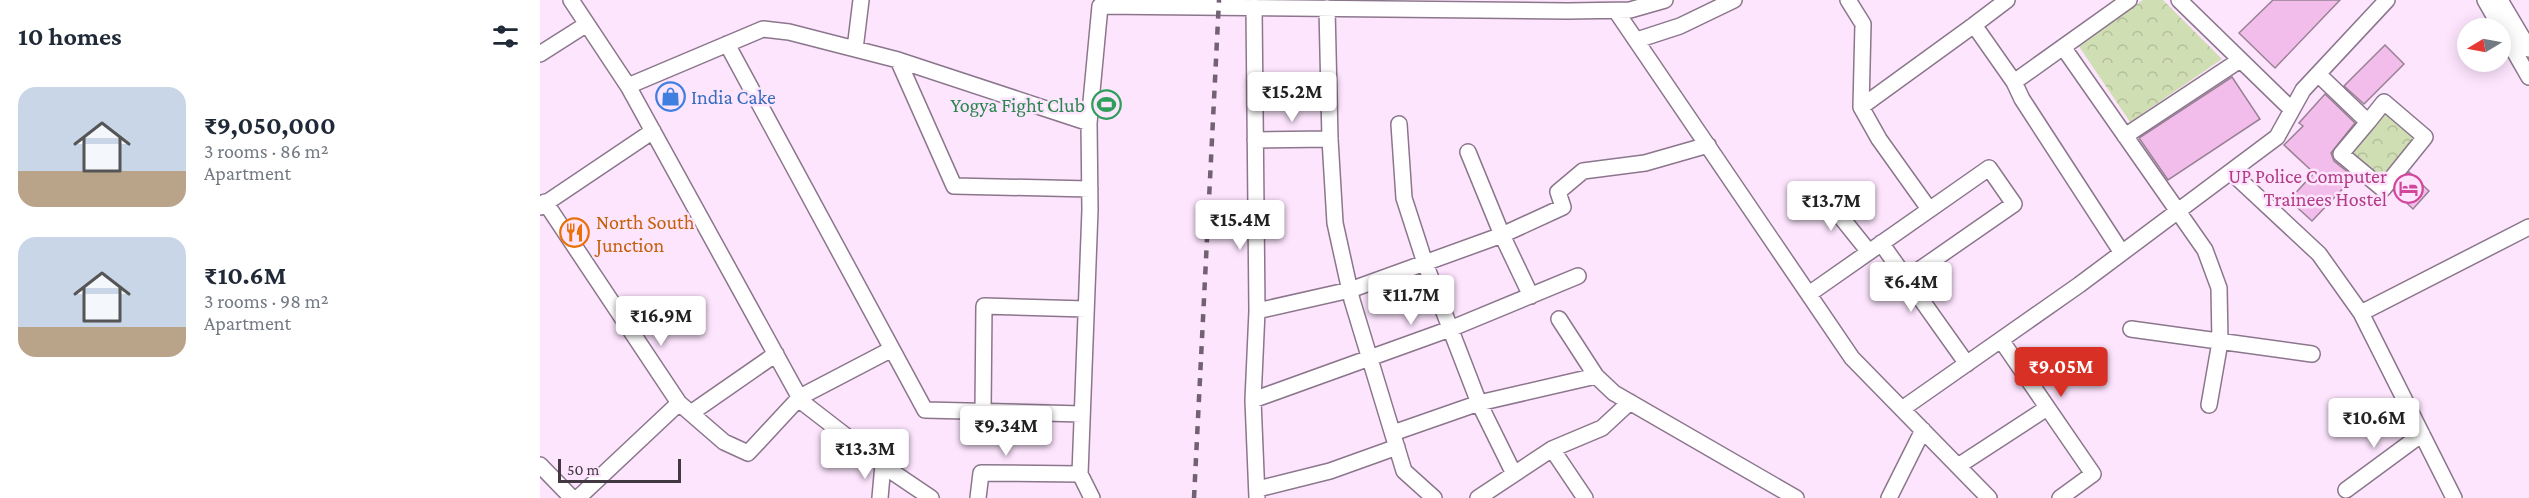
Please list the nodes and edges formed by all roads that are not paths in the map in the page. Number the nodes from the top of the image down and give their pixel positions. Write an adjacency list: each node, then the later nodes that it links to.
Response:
1 (571, 0): 17 (street)
2 (861, 0): 22 (street)
3 (1665, 0): 16 (street)
4 (1734, 0): 19 (street)
5 (1848, 0): 31 (street)
6 (2007, 0): 18 (street)
7 (2129, 0): 21 (street)
8 (2179, 0): 26 (street)
9 (2388, 0): 27 (street)
10 (2485, 0): 28 (street)
11 (2500, 0): 23 (street)
12 (1097, 3): 14 (street); 34 (street)
13 (1349, 4): 15 (street); 16 (street)
14 (1254, 7): 15 (street); 39 (street)
15 (1328, 8): 38 (street)
16 (1616, 10): 19 (street)
17 (587, 24): 24 (street); 30 (street)
18 (1974, 25): 29 (street); 31 (street)
19 (1637, 40): 40 (street)
20 (727, 44): 22 (street); 30 (street); 66 (street)
21 (2063, 47): 29 (street); 37 (street)
22 (855, 49): 25 (street)
23 (2529, 49)
24 (540, 54)
25 (898, 60): 34 (street); 43 (street)
26 (2240, 60): 32 (street); 37 (street)
27 (2318, 74): 32 (street); 33 (street)
28 (2529, 77)
29 (2014, 82): 51 (street)
30 (628, 86): 36 (street)
31 (1861, 107): 46 (street)
32 (2292, 111): 42 (street)
33 (2368, 122): 33 (street)
34 (1089, 123): 43 (street)
35 (1399, 124): 52 (street)
36 (653, 131): 45 (street); 67 (street)
37 (2125, 136): 47 (street)
38 (1330, 139): 39 (street); 55 (street)
39 (1255, 140): 59 (street)
40 (1708, 145): 49 (street); 56 (street)
41 (1468, 152): 49 (street)
42 (2231, 172): 47 (street); 60 (street)
43 (1090, 189): 58 (street)
44 (1820, 191): 50 (street)
45 (542, 205): 77 (street)
46 (1929, 209): 50 (street); 54 (street)
47 (2178, 211): 51 (street); 65 (street)
48 (2529, 227): 60 (street)
49 (1502, 235): 52 (street); 57 (street)
50 (1875, 248): 54 (street); 56 (street)
51 (2122, 253): 64 (street)
52 (1425, 263): 55 (street); 62 (street)
53 (1578, 276): 57 (street)
54 (1906, 279): 70 (street)
55 (1350, 290): 59 (street); 69 (street)
56 (1809, 294): 79 (street)
57 (1531, 296): 62 (street)
58 (1086, 309): 80 (street); 81 (street)
59 (1257, 311): 73 (street)
60 (2361, 313): 83 (street)
61 (1559, 319): 71 (street)
62 (1450, 329): 69 (street); 75 (street)
63 (2131, 329): 65 (street)
64 (2001, 340): 70 (street); 78 (street)
65 (2220, 342): 68 (street); 76 (street)
66 (892, 349): 72 (street); 80 (street)
67 (776, 354): 72 (street); 77 (street)
68 (2312, 354)
69 (1370, 358): 73 (street); 84 (street)
70 (1967, 364): 79 (street)
71 (1596, 376): 74 (street); 75 (street)
72 (800, 397): 77 (street); 86 (street)
73 (1253, 400): 92 (street)
74 (1630, 402): 85 (street); 102 (street)
75 (1479, 403): 84 (street); 90 (street)
76 (2209, 405)
77 (685, 408): 94 (street)
78 (2048, 408): 88 (street); 105 (street)
79 (1902, 409): 82 (street)
80 (983, 411): 81 (street)
81 (1082, 414): 89 (street)
82 (1923, 430): 88 (street); 103 (street)
83 (2422, 434): 91 (street); 106 (street)
84 (1395, 440): 92 (street); 99 (street)
85 (1552, 448): 90 (street); 101 (street)
86 (883, 464): 95 (street); 96 (street)
87 (540, 465): 93 (street)
88 (1958, 466): 104 (street)
89 (1080, 474): 97 (street); 98 (street)
90 (1514, 474): 100 (street)
91 (2346, 490)
92 (1257, 494)
93 (572, 498)
94 (578, 498)
95 (880, 498)
96 (931, 498)
97 (978, 498)
98 (1092, 498)
99 (1434, 498)
100 (1478, 498)
101 (1585, 498)
102 (1796, 498)
103 (1889, 498)
104 (1989, 498)
105 (2060, 498)
106 (2454, 498)

